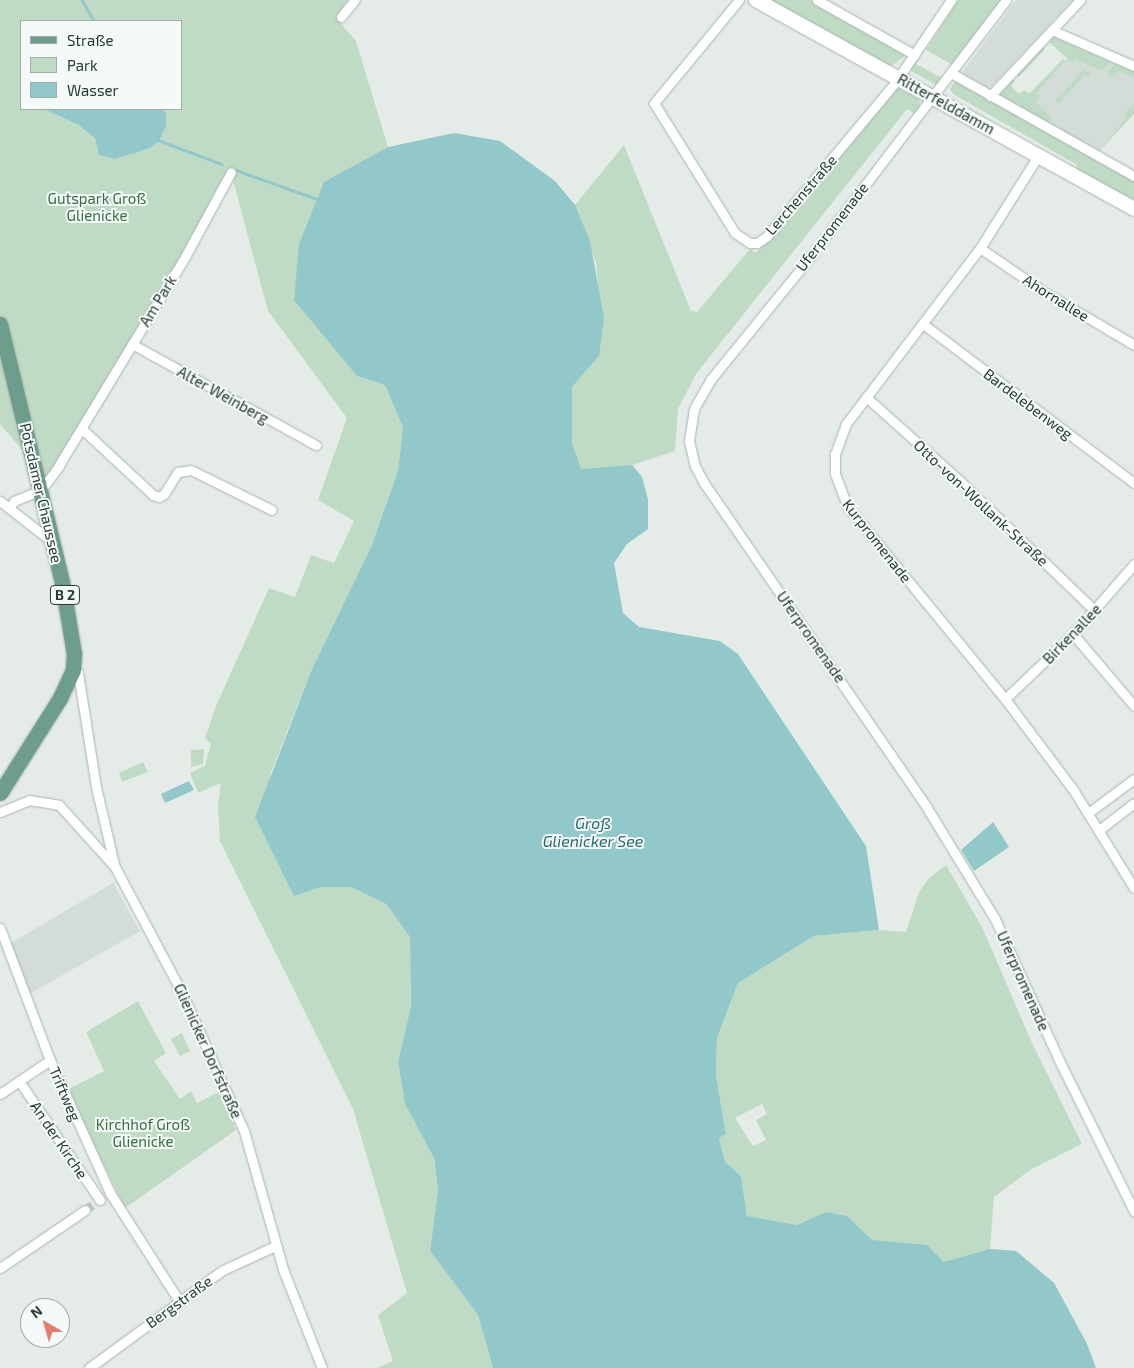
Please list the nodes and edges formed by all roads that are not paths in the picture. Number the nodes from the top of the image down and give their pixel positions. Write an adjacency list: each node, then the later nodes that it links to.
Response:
1 (355, 0): 8 (street)
2 (739, 0): 13 (street, Lerchenstraße)
3 (756, 0): 13 (main road, Ritterfelddamm)
4 (817, 0): 10 (street)
5 (952, 0): 10 (street)
6 (1006, 0): 12 (street, Uferpromenade)
7 (1080, 0): 9 (street)
8 (341, 17)
9 (1052, 30): 11 (street); 15 (street)
10 (915, 56): 13 (street)
11 (1134, 66)
12 (951, 73): 14 (street, Uferpromenade); 15 (street, Ritterfelddamm)
13 (899, 77): 14 (main road, Ritterfelddamm)
14 (934, 96): 16 (main road, Ritterfelddamm); 54 (street, Uferpromenade)
15 (990, 96): 18 (street, Ritterfelddamm)
16 (1038, 156): 19 (main road, Ritterfelddamm); 20 (street, Kurpromenade)
17 (231, 172): 23 (street, Am Park)
18 (1134, 176)
19 (1134, 209)
20 (980, 248): 22 (street, Kurpromenade); 24 (street, Ahornallee)
21 (0, 324): 29 (main road, Potsdamer Chaussee / B 2)
22 (922, 324): 25 (street, Kurpromenade); 28 (street, Bardelebenweg)
23 (132, 344): 26 (street, Am Park); 27 (street, Alter Weinberg)
24 (1134, 345)
25 (866, 397): 35 (street, Otto-von-Wollank-Straße); 38 (street, Kurpromenade)
26 (82, 429): 29 (street, Am Park); 32 (street)
27 (316, 445)
28 (1134, 483)
29 (41, 490): 31 (street); 33 (main road, Potsdamer Chaussee / B 2)
30 (0, 501): 31 (street)
31 (9, 508): 33 (street)
32 (272, 510)
33 (53, 542): 37 (main road, Potsdamer Chaussee / B 2)
34 (1134, 564): 35 (street, Birkenallee)
35 (1094, 611): 36 (street, Birkenallee)
36 (1073, 634): 38 (street, Birkenallee); 39 (street)
37 (73, 670): 41 (main road, Potsdamer Chaussee / B 2); 46 (street, Glienicker Dorfstraße)
38 (1005, 699): 44 (street, Kurpromenade)
39 (1134, 706)
40 (1134, 779): 44 (street)
41 (0, 793)
42 (1134, 803): 45 (street)
43 (0, 812): 46 (street, Glienicker Dorfstraße)
44 (1088, 813): 45 (street, Kurpromenade)
45 (1099, 830): 47 (street, Kurpromenade)
46 (114, 867): 55 (street, Glienicker Dorfstraße)
47 (1134, 888)
48 (0, 928): 49 (street, Triftweg)
49 (50, 1060): 50 (street); 52 (street, Triftweg)
50 (19, 1081): 51 (street); 52 (street, An der Kirche)
51 (0, 1094)
52 (110, 1193): 57 (street, Triftweg)
53 (85, 1210): 56 (street)
54 (1134, 1212)
55 (275, 1246): 57 (street, Bergstraße); 59 (street, Glienicker Dorfstraße)
56 (0, 1268)
57 (179, 1301): 58 (street, Bergstraße)
58 (89, 1368)
59 (322, 1368)

